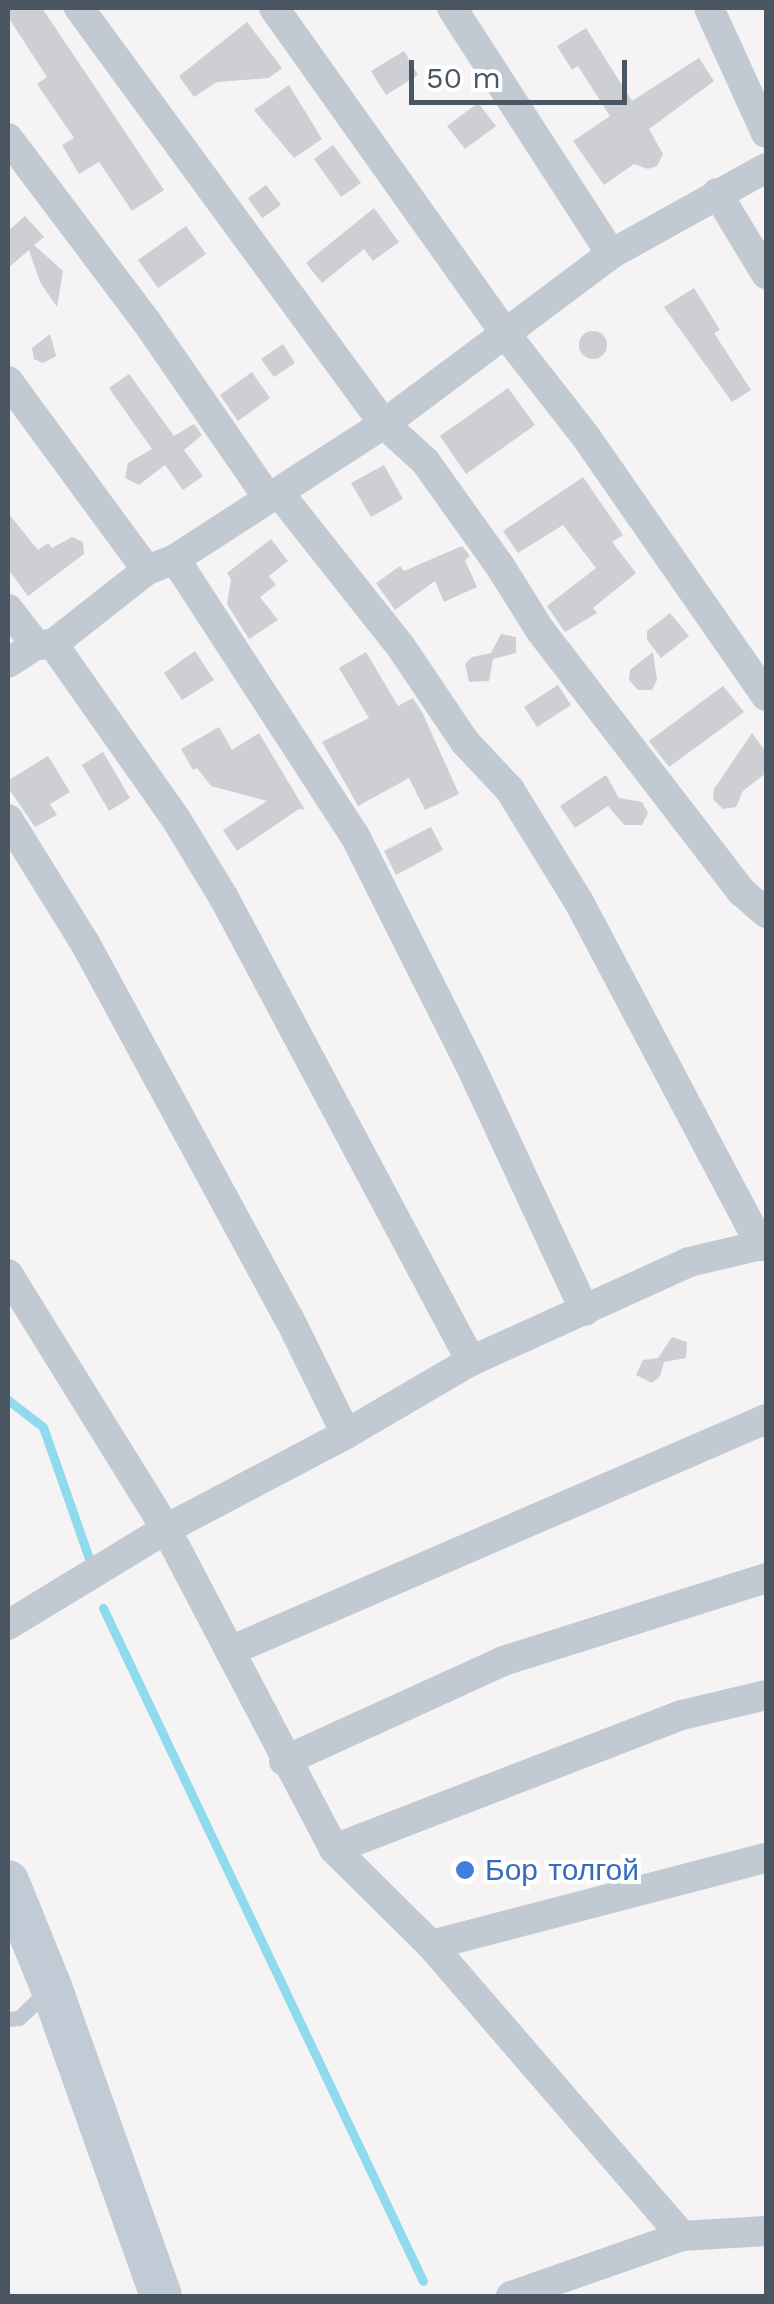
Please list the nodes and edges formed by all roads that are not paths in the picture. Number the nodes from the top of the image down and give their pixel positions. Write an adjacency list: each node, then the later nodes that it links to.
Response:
1 (79, 8): 13 (street)
2 (274, 8): 11 (street)
3 (452, 8): 9 (street)
4 (709, 8): 5 (street)
5 (766, 133)
6 (8, 138): 14 (street)
7 (766, 168): 8 (street)
8 (717, 193): 9 (street); 10 (street)
9 (611, 254): 11 (street)
10 (766, 274)
11 (504, 332): 13 (street); 19 (street)
12 (8, 380): 15 (street)
13 (384, 424): 14 (street); 21 (street)
14 (273, 496): 15 (street); 22 (street)
15 (161, 564): 17 (street); 24 (street)
16 (8, 609): 17 (street)
17 (44, 644): 18 (street); 25 (street)
18 (8, 663)
19 (766, 696)
20 (8, 819): 27 (street)
21 (766, 913)
22 (764, 1245): 24 (street)
23 (8, 1274): 28 (street)
24 (585, 1311): 25 (street)
25 (471, 1361): 27 (street)
26 (766, 1418): 31 (street)
27 (346, 1434): 28 (street)
28 (166, 1529): 30 (street); 31 (street)
29 (766, 1578): 33 (street)
30 (8, 1624)
31 (230, 1651): 33 (street)
32 (766, 1696): 34 (street)
33 (284, 1761): 34 (street)
34 (334, 1850): 37 (street)
35 (766, 1858): 37 (street)
36 (8, 1881): 38 (street)
37 (431, 1945): 41 (street)
38 (50, 1988): 39 (lane); 43 (street)
39 (8, 2020)
40 (766, 2232): 41 (street)
41 (682, 2236): 42 (street)
42 (584, 2284): 44 (street)
43 (160, 2296)
44 (511, 2296)

